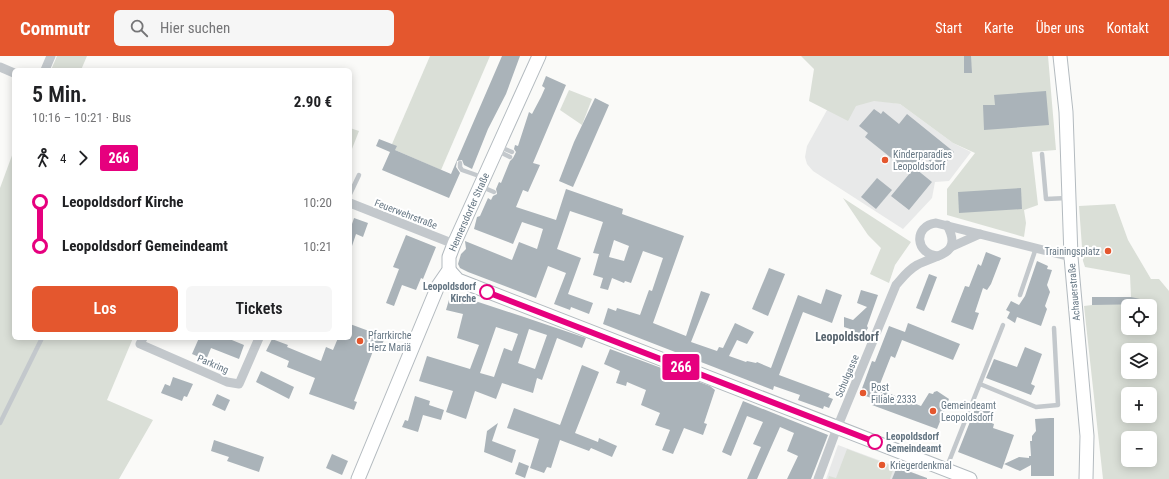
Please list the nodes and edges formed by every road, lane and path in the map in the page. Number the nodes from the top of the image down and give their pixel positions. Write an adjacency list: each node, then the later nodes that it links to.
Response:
1 (50, 56): 5 (street)
2 (539, 56): 7 (street, Hennersdorfer Straße)
3 (1060, 56): 15 (street, Achauerstraße)
4 (0, 67): 6 (street)
5 (46, 68)
6 (12, 72)
7 (497, 148): 9 (lane); 12 (street, Hennersdorfer Straße)
8 (1042, 154): 15 (lane)
9 (511, 155)
10 (460, 163): 12 (lane)
11 (359, 175): 13 (lane)
12 (482, 182): 14 (lane); 19 (street, Hennersdorfer Straße)
13 (352, 190)
14 (494, 192)
15 (1069, 198): 23 (street, Achauerstraße)
16 (352, 205): 19 (street, Feuerwehrstraße)
17 (948, 225): 18 (street); 20 (street); 22 (street)
18 (980, 234): 20 (street, Schulgasse); 21 (street)
19 (454, 244): 24 (street, Hennersdorfer Straße)
20 (951, 247): 22 (street, Schulgasse)
21 (1036, 248): 23 (street); 25 (lane)
22 (938, 256): 33 (street, Schulgasse)
23 (1071, 257): 38 (street, Achauerstraße)
24 (449, 270): 33 (street); 35 (street, Hennersdorfer Straße)
25 (1020, 295)
26 (1003, 325): 31 (lane)
27 (1054, 328): 31 (lane)
28 (41, 340): 32 (lane)
29 (142, 340): 30 (street, Parkring)
30 (258, 340)
31 (980, 384): 34 (lane)
32 (0, 423)
33 (837, 428): 34 (street); 36 (street, Schulgasse)
34 (946, 469): 37 (street)
35 (358, 479)
36 (818, 479)
37 (970, 479)
38 (1086, 479)

